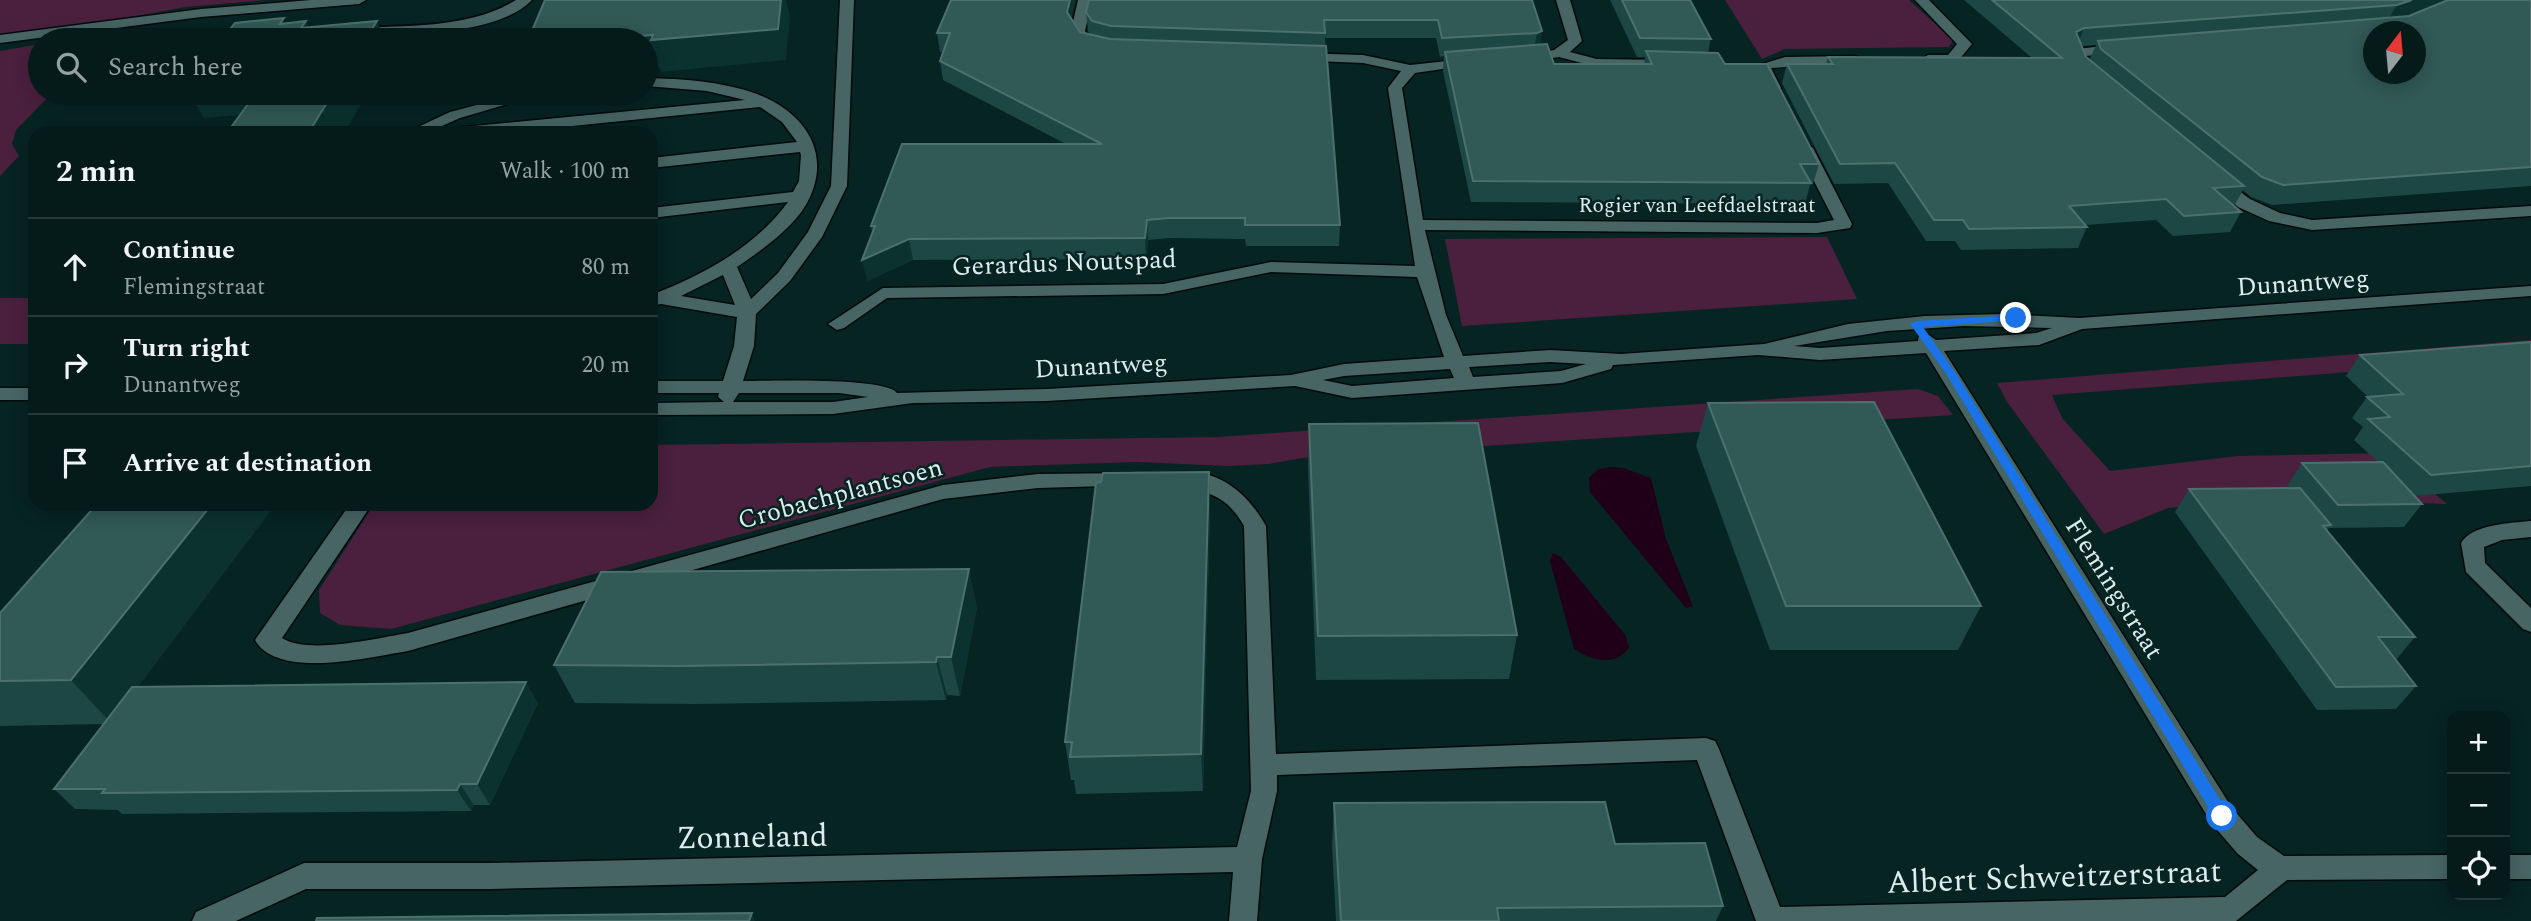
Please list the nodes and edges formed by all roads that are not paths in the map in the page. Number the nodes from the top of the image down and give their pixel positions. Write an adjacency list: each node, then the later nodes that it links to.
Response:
1 (359, 0): 7 (street)
2 (525, 0): 8 (street)
3 (847, 0): 39 (street)
4 (1085, 0): 12 (street)
5 (1563, 0): 13 (street)
6 (1922, 0): 16 (street)
7 (81, 28)
8 (398, 28)
9 (28, 35): 10 (street)
10 (0, 38)
11 (2134, 47): 19 (street)
12 (1112, 51)
13 (1559, 53): 17 (street); 18 (street)
14 (1280, 56): 18 (street)
15 (1868, 60): 21 (street)
16 (1910, 60)
17 (1680, 65)
18 (1410, 69): 33 (street)
19 (2095, 79)
20 (658, 83): 22 (street)
21 (1782, 103)
22 (765, 104): 25 (street); 27 (street)
23 (493, 105): 24 (street)
24 (429, 126)
25 (529, 126)
26 (1794, 127): 33 (street, Rogier van Leefdaelstraat)
27 (808, 146): 28 (street); 30 (street)
28 (658, 162)
29 (2199, 166): 31 (street)
30 (802, 196): 32 (street); 34 (street)
31 (2531, 211)
32 (658, 212)
33 (1415, 225): 35 (street)
34 (728, 265): 37 (street); 39 (street)
35 (1427, 272): 40 (street, Gerardus Noutspad); 46 (street)
36 (2531, 291): 42 (street, Dunantweg)
37 (658, 299)
38 (658, 300): 39 (street)
39 (747, 313): 50 (street)
40 (837, 324)
41 (1916, 324): 42 (street, Dunantweg); 43 (street, Flemingstraat); 44 (street, Dunantweg)
42 (2079, 324): 43 (street, Dunantweg)
43 (1932, 347): 44 (street, Dunantweg); 64 (street, Flemingstraat)
44 (1758, 349): 45 (street, Dunantweg)
45 (1621, 360): 46 (street, Dunantweg); 48 (street, Dunantweg)
46 (1455, 362): 47 (street, Dunantweg); 48 (street)
47 (1291, 381): 48 (street, Dunantweg); 53 (street, Dunantweg)
48 (1467, 384)
49 (658, 387): 50 (street, Dunantweg)
50 (732, 387): 53 (street, Dunantweg); 55 (street)
51 (0, 394): 52 (street)
52 (28, 394)
53 (913, 397): 55 (street, Dunantweg)
54 (658, 409): 55 (street, Dunantweg)
55 (723, 409)
56 (356, 511): 59 (street, Crobachplantsoen)
57 (2531, 529): 58 (street)
58 (2531, 623)
59 (1263, 765): 60 (street, Crobachplantsoen); 65 (street)
60 (1248, 859): 66 (street, Zonneland); 67 (street)
61 (2447, 867): 64 (street)
62 (2510, 867): 63 (street)
63 (2531, 867)
64 (2280, 868): 65 (street, Albert Schweitzerstraat)
65 (1771, 920)
66 (206, 921)
67 (1243, 921)

